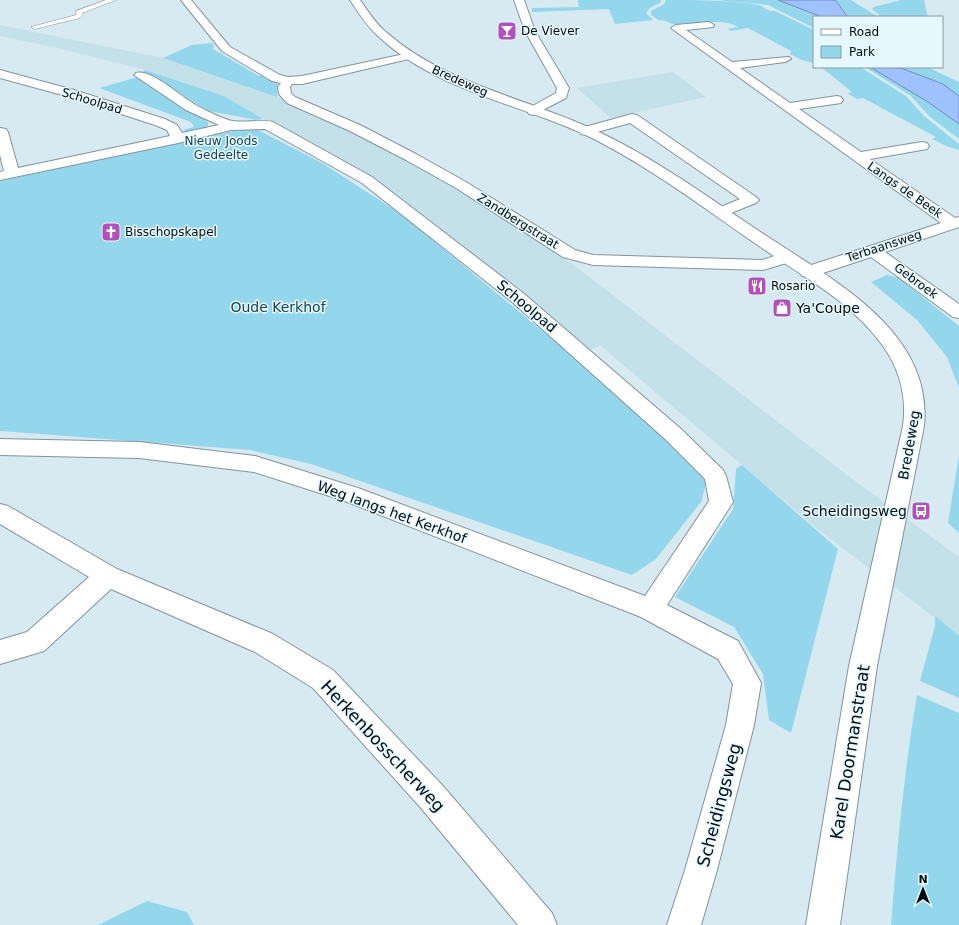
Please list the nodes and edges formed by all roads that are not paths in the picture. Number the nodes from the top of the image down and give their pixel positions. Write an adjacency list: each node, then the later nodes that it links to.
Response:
1 (113, 0): 6 (lane)
2 (186, 0): 12 (street)
3 (355, 0): 7 (street, Bredeweg)
4 (519, 0): 15 (street)
5 (709, 25): 9 (street, Langs de Beek)
6 (35, 27)
7 (409, 56): 12 (street); 15 (street, Bredeweg)
8 (785, 59): 9 (street)
9 (729, 66): 14 (street, Langs de Beek)
10 (0, 74): 19 (street, Schoolpad)
11 (140, 75): 16 (street)
12 (288, 81): 26 (street, Zandbergstraat)
13 (837, 100): 14 (street)
14 (788, 107): 21 (street, Langs de Beek)
15 (533, 111): 17 (street, Bredeweg)
16 (230, 125): 19 (street, Schoolpad); 33 (street, Schoolpad)
17 (586, 131): 23 (street, Bredeweg); 23 (street)
18 (1, 132): 22 (street)
19 (178, 139): 22 (street, Schoolpad)
20 (922, 146): 21 (street, Langs de Beek)
21 (858, 157): 24 (street, Langs de Beek)
22 (6, 175)
23 (721, 212): 26 (street, Bredeweg)
24 (956, 223): 25 (street, Terbaansweg)
25 (873, 251): 27 (street, Terbaansweg); 28 (street, Gebroek)
26 (786, 257): 27 (street, Bredeweg)
27 (808, 272): 32 (street, Bredeweg)
28 (959, 313)
29 (0, 447): 33 (street, Weg langs het Kerkhof)
30 (0, 513): 31 (street, Herkenbosscherweg)
31 (108, 576): 34 (street); 36 (street, Herkenbosscherweg)
32 (880, 579): 38 (street, Karel Doormanstraat)
33 (650, 609): 35 (street, Weg langs het Kerkhof)
34 (0, 652)
35 (747, 683): 37 (street, Scheidingsweg)
36 (540, 925)
37 (684, 925)
38 (823, 925)

